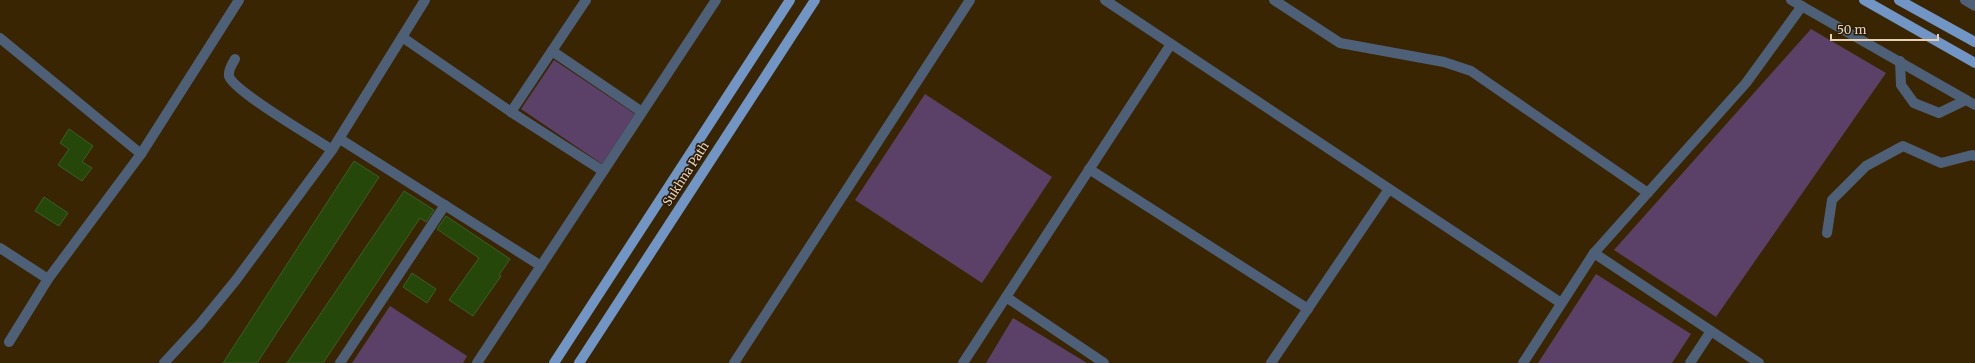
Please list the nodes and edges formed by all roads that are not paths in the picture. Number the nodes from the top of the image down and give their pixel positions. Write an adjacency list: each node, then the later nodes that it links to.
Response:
1 (240, 0): 30 (street)
2 (425, 0): 16 (street)
3 (586, 0): 20 (street)
4 (716, 0): 26 (street)
5 (790, 0): 49 (main road, Sukhna Path)
6 (815, 0): 50 (main road, Sukhna Path)
7 (970, 0): 51 (street)
8 (1105, 0): 19 (street)
9 (1274, 0): 34 (street)
10 (1791, 0): 14 (street)
11 (1864, 0): 23 (main road)
12 (1899, 0): 18 (main road)
13 (1965, 0): 15 (street)
14 (1802, 6): 22 (street); 34 (street)
15 (1975, 6)
16 (402, 37): 25 (street); 27 (street)
17 (0, 38): 30 (street)
18 (1975, 42)
19 (1171, 44): 31 (street); 33 (street)
20 (552, 51): 25 (street); 26 (street)
21 (235, 59): 28 (street)
22 (1900, 61): 24 (street); 24 (street)
23 (1975, 63)
24 (1971, 103)
25 (511, 112): 32 (street)
26 (642, 112): 32 (street)
27 (340, 139): 28 (street); 35 (street)
28 (332, 150): 46 (street)
29 (1974, 152): 36 (street)
30 (141, 154): 40 (street)
31 (1089, 169): 41 (street); 43 (street)
32 (603, 171): 39 (street)
33 (1389, 189): 42 (street); 43 (street)
34 (1648, 193): 38 (street)
35 (445, 205): 39 (street); 47 (street)
36 (1827, 233)
37 (0, 248): 40 (street)
38 (1594, 253): 42 (street); 44 (street)
39 (541, 266): 48 (street)
40 (48, 279): 45 (street)
41 (1006, 297): 52 (street); 53 (street)
42 (1562, 303): 55 (street)
43 (1308, 309): 54 (street)
44 (1711, 331): 56 (street); 57 (street)
45 (9, 342)
46 (164, 363)
47 (340, 363)
48 (477, 363)
49 (554, 363)
50 (579, 363)
51 (734, 363)
52 (963, 363)
53 (1104, 363)
54 (1271, 363)
55 (1523, 363)
56 (1690, 363)
57 (1759, 363)

